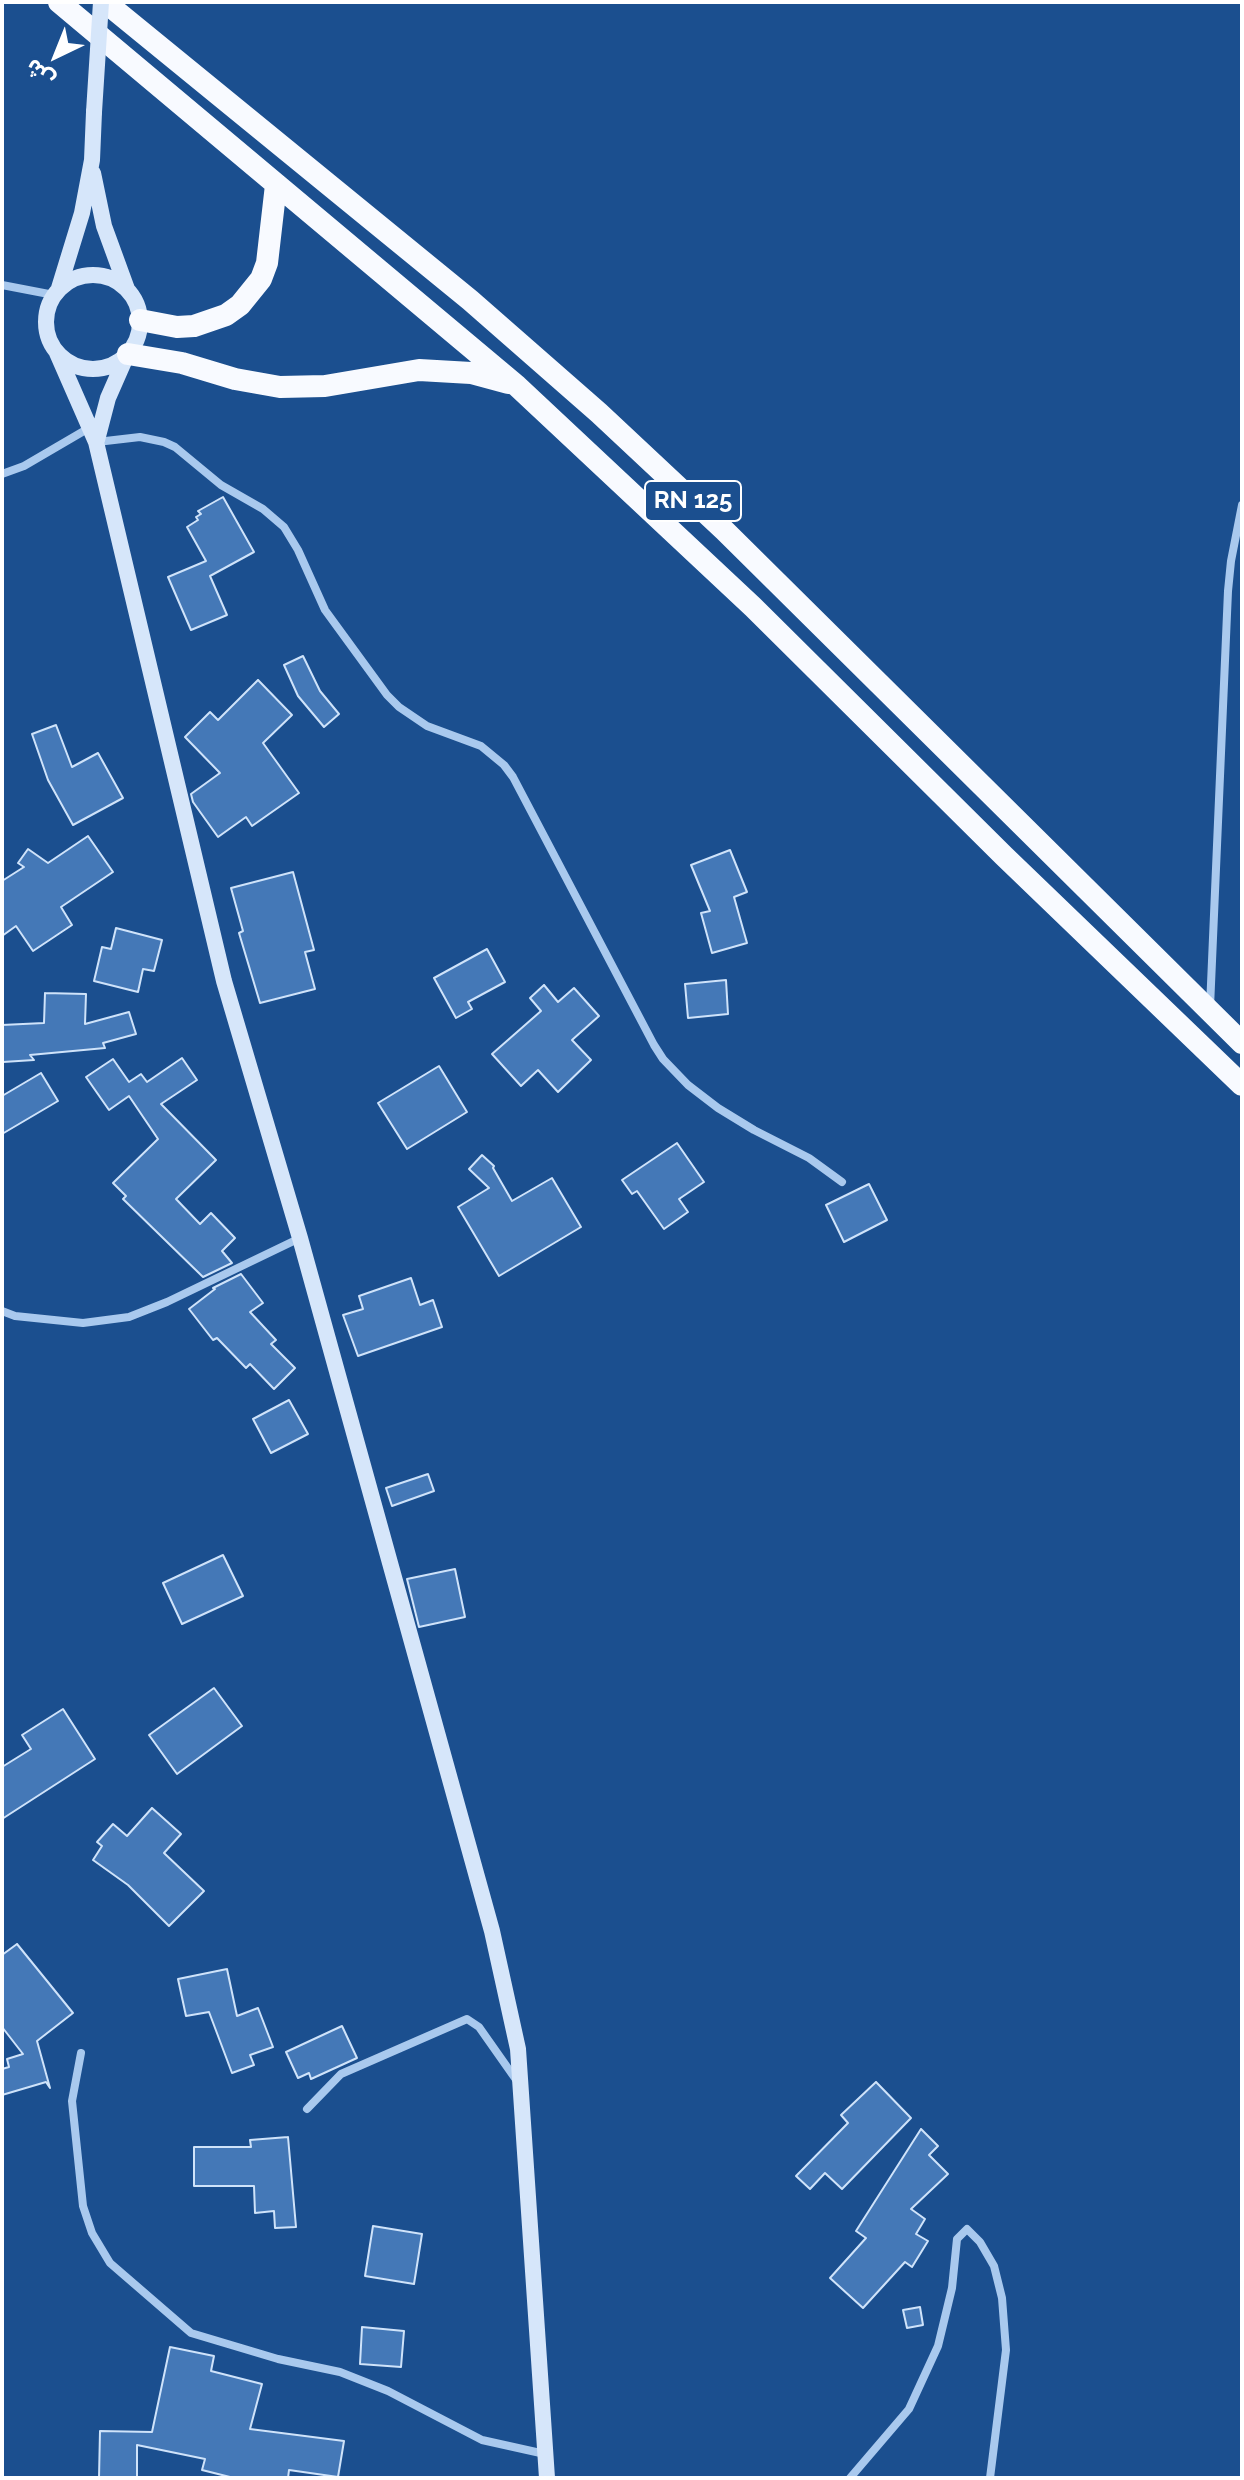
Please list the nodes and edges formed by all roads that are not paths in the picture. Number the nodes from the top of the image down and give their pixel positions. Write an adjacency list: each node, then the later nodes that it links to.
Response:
1 (59, 2): 4 (highway)
2 (103, 2): 3 (main road, bridge); 15 (highway, RN 125)
3 (92, 160): 6 (main road); 7 (main road)
4 (276, 185): 8 (highway); 11 (highway)
5 (2, 285): 7 (street)
6 (128, 290): 7 (main road); 8 (main road)
7 (56, 292): 9 (main road)
8 (140, 320): 10 (main road)
9 (57, 353): 10 (main road); 12 (main road)
10 (127, 356): 11 (highway); 12 (main road)
11 (517, 386): 17 (highway)
12 (94, 434): 13 (street); 18 (street); 19 (main road)
13 (2, 474)
14 (1242, 505): 15 (street)
15 (1210, 1013): 16 (highway, RN 125)
16 (1242, 1043)
17 (1242, 1085)
18 (842, 1182)
19 (300, 1238): 20 (street); 22 (main road)
20 (2, 1311)
21 (81, 2053): 24 (street)
22 (521, 2087): 23 (street); 24 (main road)
23 (307, 2109)
24 (545, 2454): 25 (main road)
25 (547, 2478)
26 (850, 2478): 27 (street)
27 (990, 2478)

